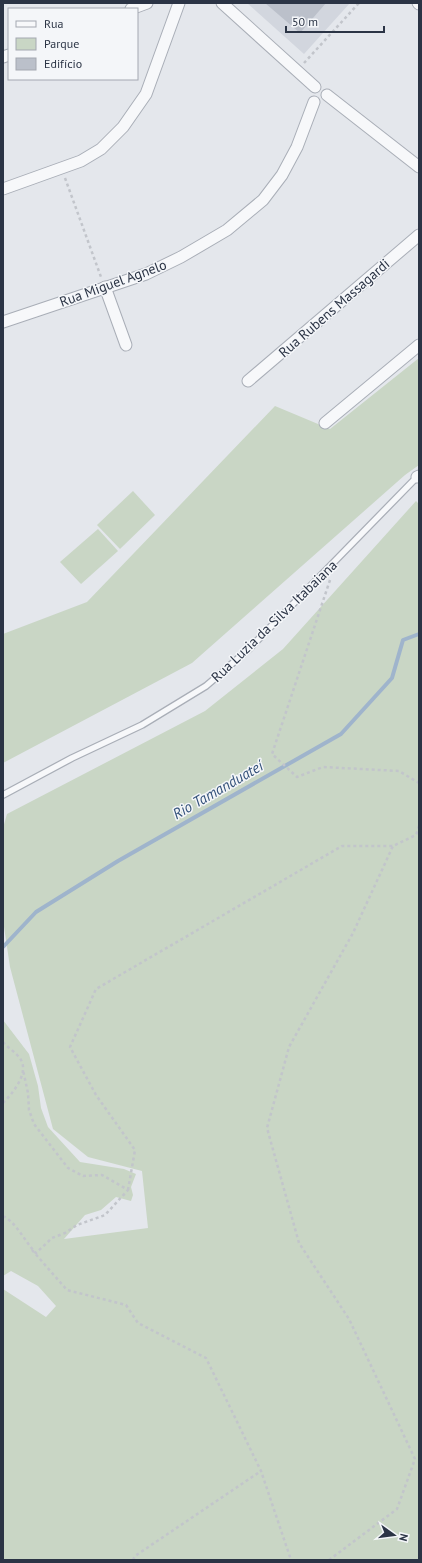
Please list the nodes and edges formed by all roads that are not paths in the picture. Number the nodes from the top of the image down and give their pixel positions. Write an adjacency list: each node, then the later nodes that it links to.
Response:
1 (147, 3): 4 (street)
2 (179, 3): 9 (street)
3 (222, 3): 5 (street)
4 (134, 8)
5 (316, 87): 6 (street); 7 (street)
6 (327, 95): 7 (street); 8 (street)
7 (314, 102): 11 (street, Rua Miguel Agnelo)
8 (419, 167)
9 (3, 189)
10 (419, 235): 15 (street, Rua Rubens Massagardi)
11 (105, 288): 12 (street, Rua Miguel Agnelo); 13 (street)
12 (3, 322)
13 (126, 345)
14 (419, 345): 16 (street)
15 (248, 382)
16 (325, 423)
17 (418, 476): 18 (lane, Rua Luzia da Silva Itabaiana)
18 (3, 795)

